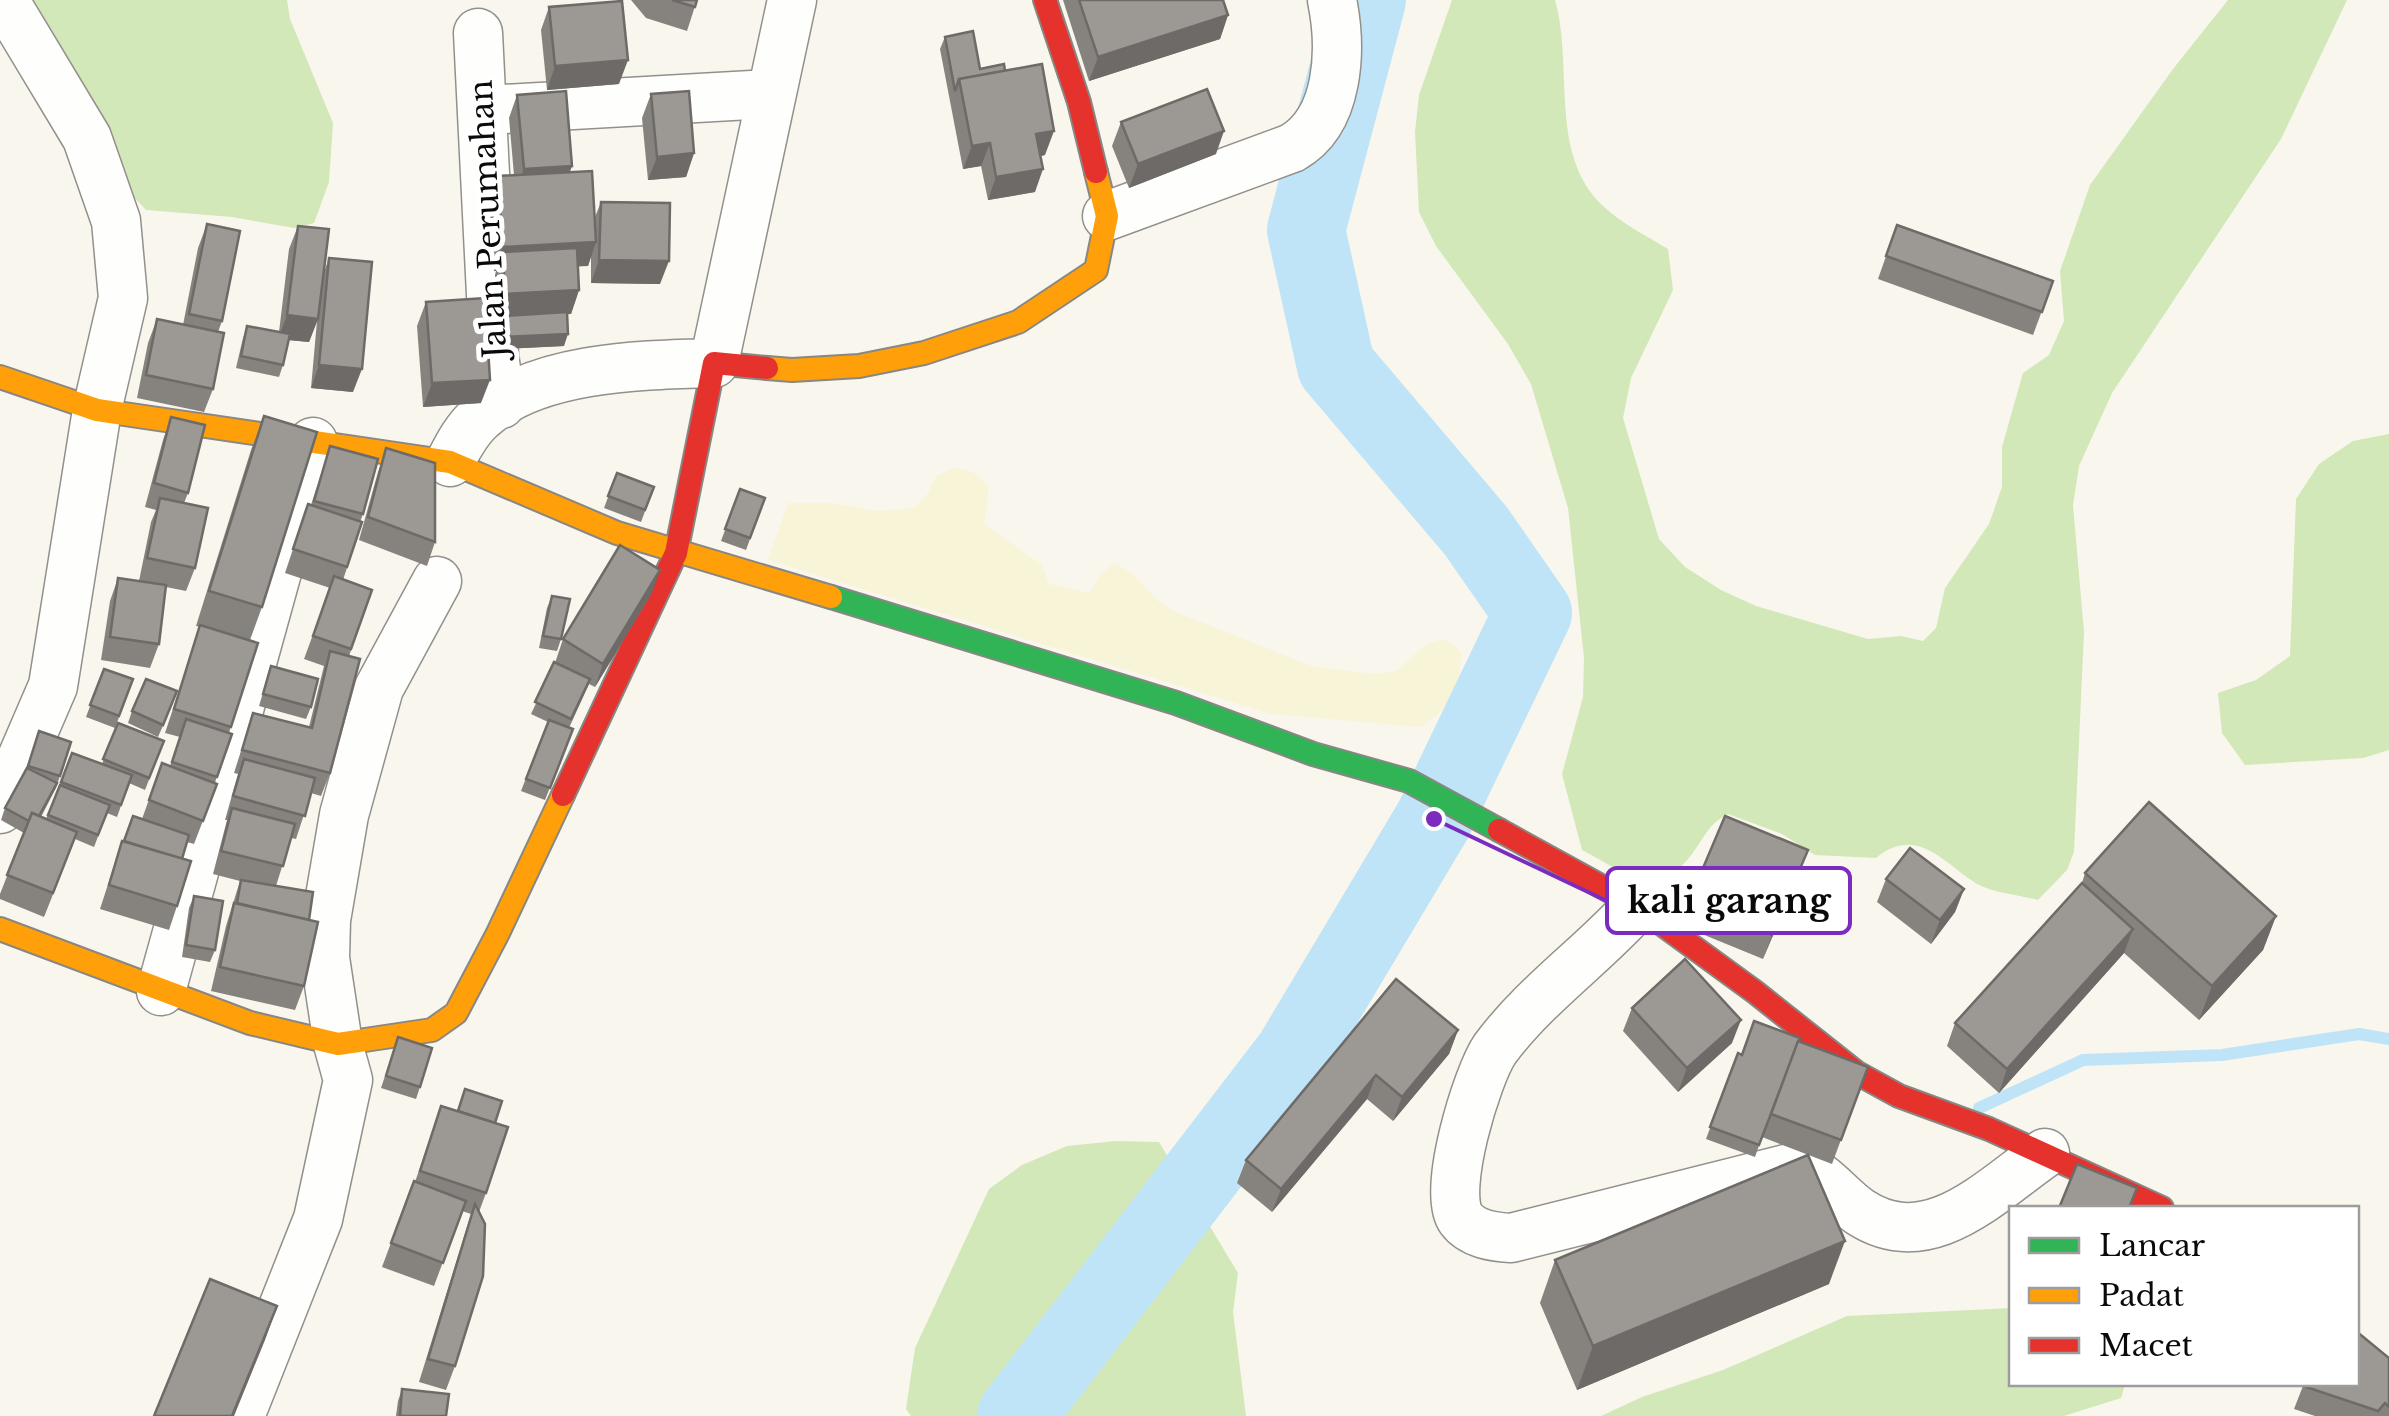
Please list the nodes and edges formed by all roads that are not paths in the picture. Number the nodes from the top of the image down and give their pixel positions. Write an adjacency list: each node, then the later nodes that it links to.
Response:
1 (4, 0): 12 (street)
2 (792, 0): 6 (street)
3 (1045, 0): 8 (street)
4 (1332, 0): 8 (street)
5 (478, 33): 7 (street, Jalan Perumahan)
6 (769, 94): 7 (street); 9 (street)
7 (482, 110): 11 (street, Jalan Perumahan)
8 (1107, 216): 9 (street)
9 (714, 363): 11 (street); 15 (street)
10 (0, 376): 12 (street)
11 (500, 404): 14 (street)
12 (96, 410): 13 (street); 17 (street)
13 (313, 442): 14 (street); 20 (street)
14 (450, 462): 15 (street)
15 (676, 553): 18 (street); 21 (street)
16 (438, 581): 21 (street)
17 (0, 809)
18 (1626, 918): 22 (street); 22 (street)
19 (0, 929): 20 (street)
20 (161, 991): 21 (street)
21 (338, 1044): 24 (street)
22 (2045, 1153): 23 (street)
23 (2158, 1206)
24 (240, 1416)

